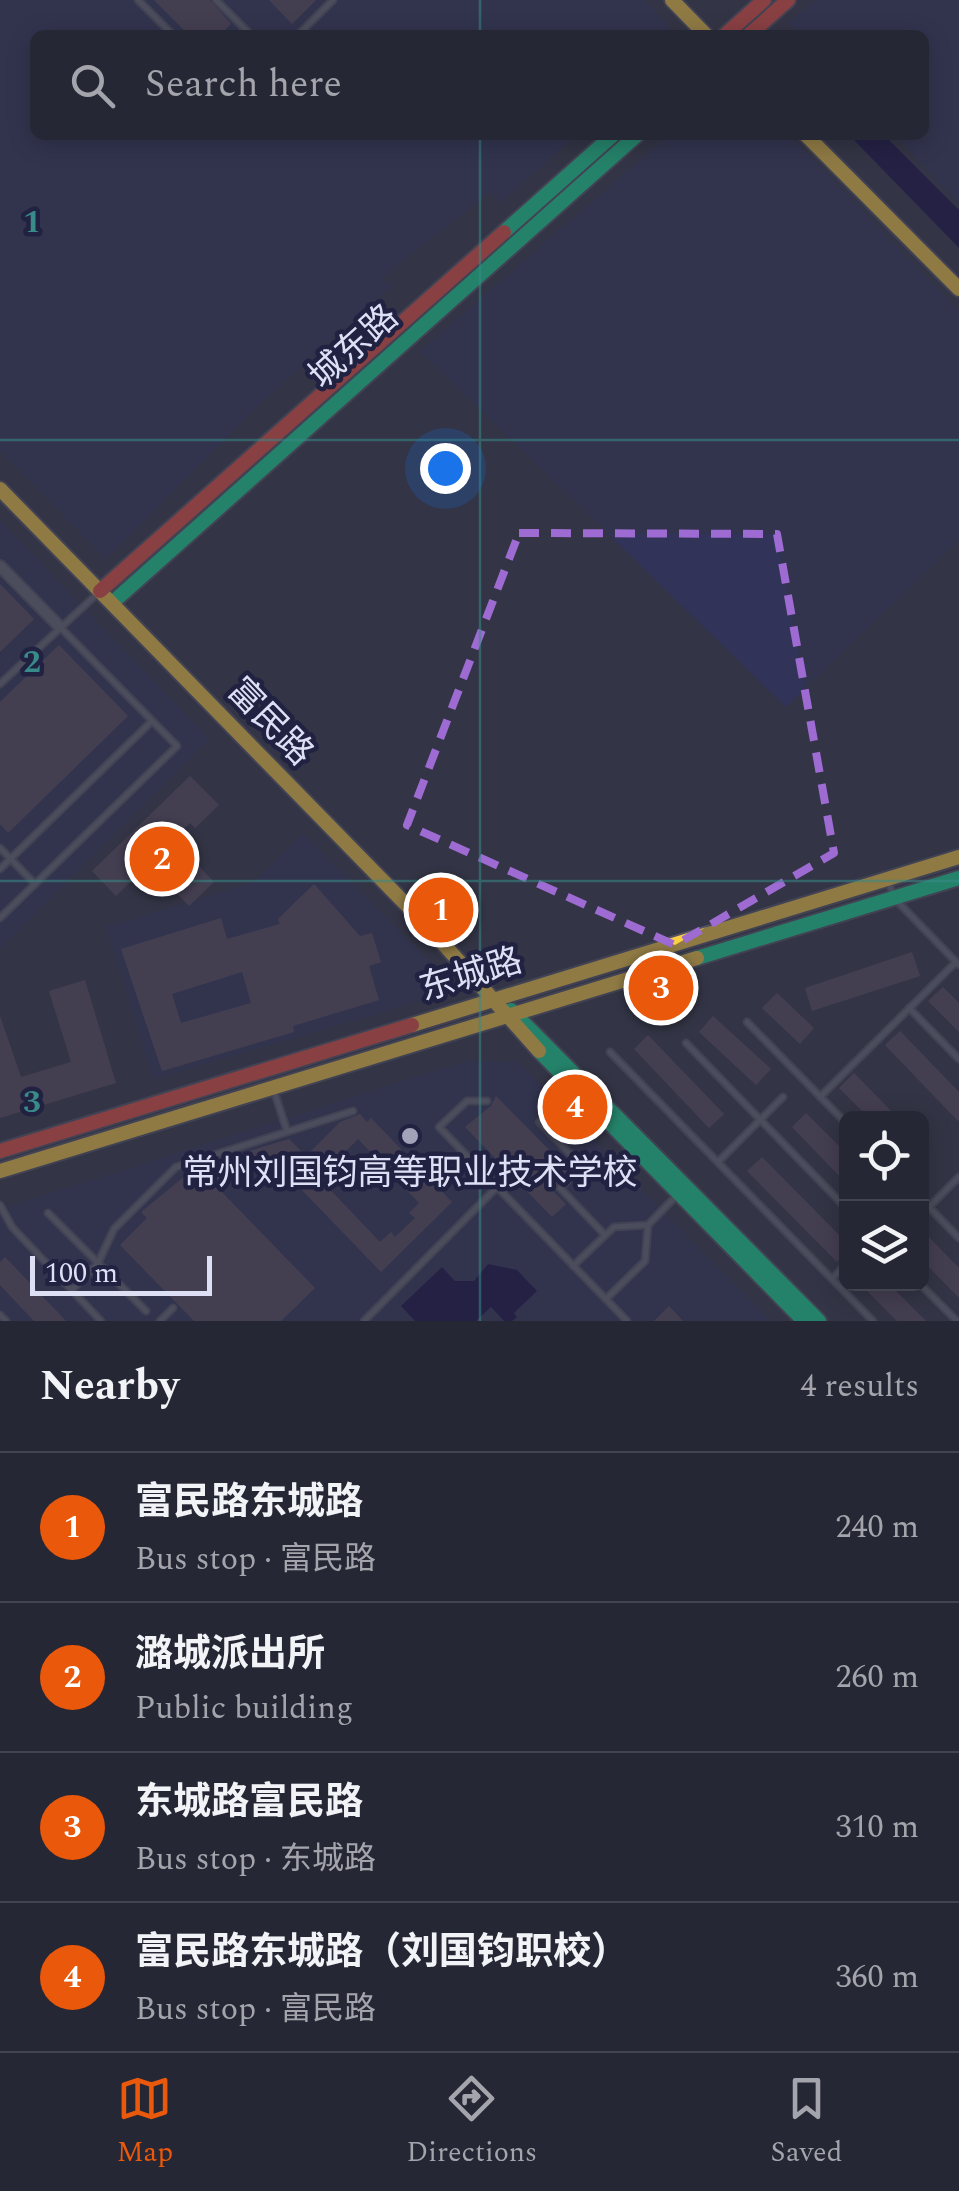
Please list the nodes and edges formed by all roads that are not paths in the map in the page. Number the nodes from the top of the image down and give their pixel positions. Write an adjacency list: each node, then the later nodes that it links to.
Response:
1 (138, 0): 7 (lane)
2 (216, 0): 8 (lane)
3 (333, 0): 9 (lane)
4 (672, 0): 10 (street)
5 (764, 0): 11 (street)
6 (788, 0): 12 (street)
7 (168, 30)
8 (246, 30)
9 (303, 30)
10 (701, 30)
11 (731, 30)
12 (755, 30)
13 (607, 140): 19 (street, 城东路)
14 (630, 140): 20 (street, 城东路)
15 (811, 140): 16 (street)
16 (959, 290)
17 (0, 489): 19 (street, 富民路)
18 (0, 566): 21 (street)
19 (100, 591): 20 (street, 富民路); 21 (lane)
20 (112, 603): 34 (street, 富民路)
21 (59, 626): 22 (lane); 23 (lane)
22 (0, 684)
23 (152, 721): 26 (lane); 30 (lane)
24 (0, 848): 26 (lane)
25 (959, 856): 28 (street, 东城路)
26 (10, 859): 27 (lane); 30 (lane)
27 (0, 869)
28 (887, 878): 31 (lane); 34 (street, 东城路)
29 (959, 878): 31 (street, 东城路)
30 (35, 884): 32 (lane)
31 (894, 898): 33 (lane); 36 (street, 东城路)
32 (0, 918)
33 (957, 963): 35 (lane)
34 (494, 999): 36 (street, 富民路); 50 (street, 东城路)
35 (910, 1008): 40 (lane); 42 (lane)
36 (510, 1015): 41 (street, 东城路); 55 (street, 富民路)
37 (747, 1022): 42 (lane)
38 (686, 1043): 47 (lane)
39 (610, 1052): 51 (lane)
40 (959, 1059)
41 (272, 1088): 49 (lane); 52 (street, 东城路)
42 (820, 1096): 46 (lane)
43 (783, 1097): 47 (lane)
44 (487, 1101): 54 (lane)
45 (353, 1111): 49 (lane)
46 (839, 1116)
47 (761, 1120): 51 (lane); 56 (lane)
48 (539, 1122): 61 (lane)
49 (287, 1131): 63 (lane)
50 (0, 1151)
51 (718, 1162): 66 (lane)
52 (0, 1171)
53 (959, 1177): 58 (lane)
54 (497, 1187): 64 (lane); 76 (lane)
55 (682, 1190): 60 (lane); 78 (street, 富民路); 79 (street, 富民路)
56 (839, 1201)
57 (0, 1205): 67 (lane)
58 (929, 1208): 62 (lane)
59 (48, 1213): 63 (lane)
60 (648, 1224): 61 (lane); 69 (lane)
61 (605, 1236): 64 (lane)
62 (959, 1238)
63 (98, 1263): 67 (lane); 71 (lane)
64 (574, 1266): 69 (lane)
65 (839, 1272): 66 (lane)
66 (832, 1279): 80 (lane)
67 (72, 1290): 74 (lane)
68 (927, 1291): 81 (lane)
69 (606, 1299): 77 (lane)
70 (173, 1308): 75 (lane)
71 (146, 1312)
72 (0, 1315): 73 (lane)
73 (6, 1321)
74 (102, 1321)
75 (160, 1321)
76 (364, 1321)
77 (627, 1321)
78 (804, 1321)
79 (818, 1321)
80 (873, 1321)
81 (957, 1321)

